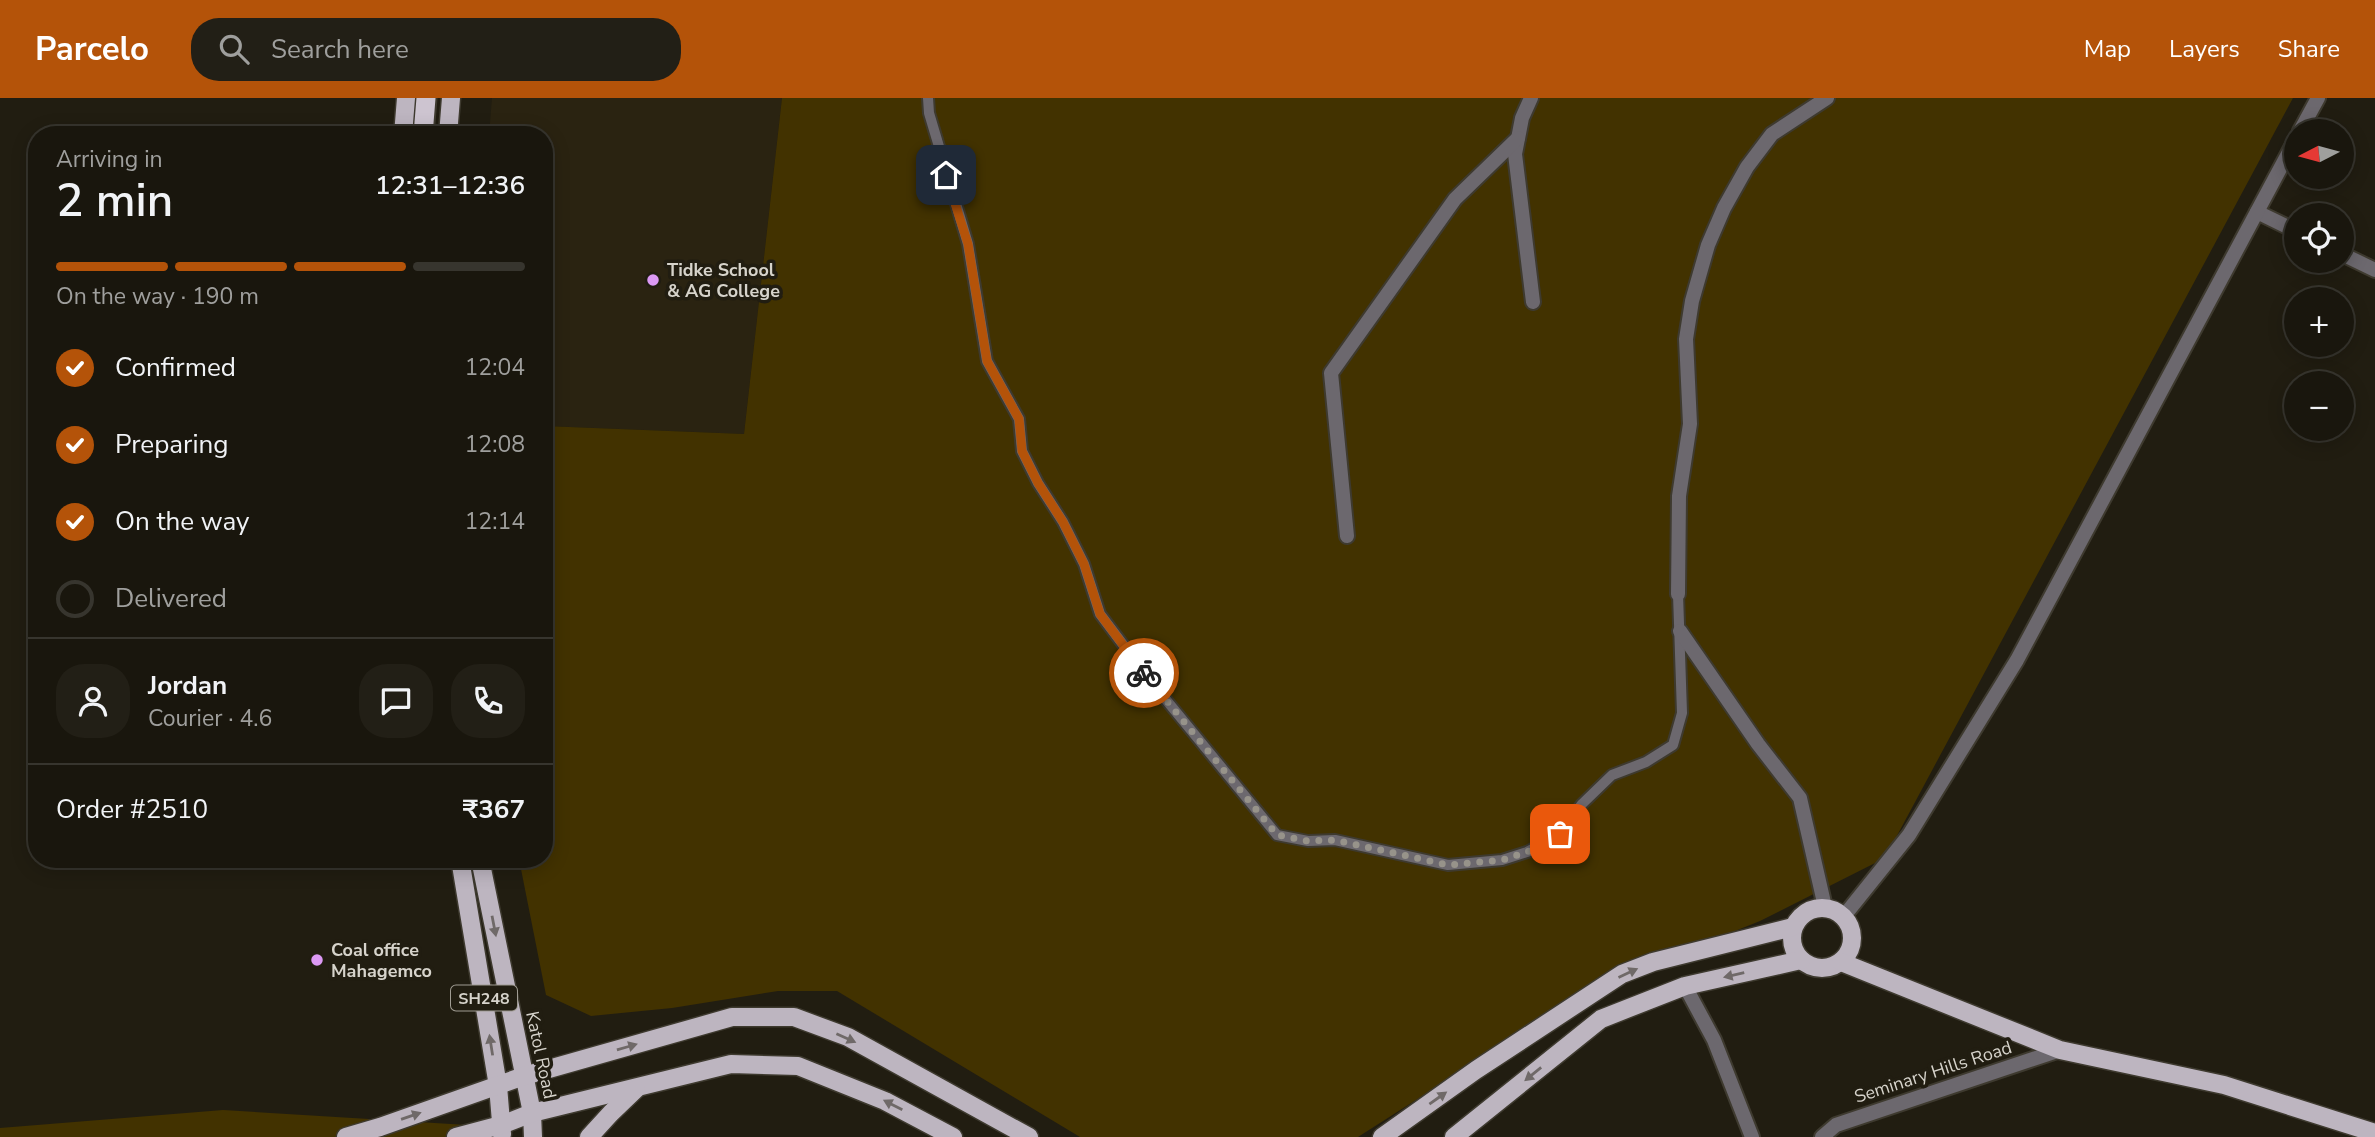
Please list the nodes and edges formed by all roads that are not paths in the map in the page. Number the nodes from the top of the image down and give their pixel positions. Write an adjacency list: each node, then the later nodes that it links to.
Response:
1 (406, 98): 10 (main road)
2 (426, 98): 11 (highway)
3 (437, 98): 12 (highway)
4 (451, 98): 13 (main road)
5 (928, 98): 23 (lane)
6 (1531, 98): 14 (street)
7 (1827, 98): 22 (street)
8 (2318, 98): 9 (street)
9 (2307, 119)
10 (404, 126)
11 (424, 126)
12 (435, 126)
13 (449, 126)
14 (1518, 138): 20 (street); 21 (street)
15 (2284, 161): 16 (street)
16 (2257, 212): 17 (street); 27 (street)
17 (2284, 225)
18 (2354, 260): 19 (street)
19 (2375, 271)
20 (1533, 302)
21 (1346, 536)
22 (1678, 594): 23 (lane)
23 (1680, 631): 26 (street)
24 (462, 868): 34 (main road, SH248, one-way to 24)
25 (482, 868): 33 (main road, Katol Road / SH248, one-way to 33)
26 (1825, 907): 27 (main road); 28 (main road)
27 (1844, 916): 30 (main road)
28 (1793, 927): 29 (main road); 46 (main road, one-way to 28)
29 (1801, 960): 30 (main road); 31 (main road, one-way to 31)
30 (1841, 962): 32 (main road)
31 (1685, 986): 37 (main road, one-way to 37); 49 (street)
32 (2060, 1050): 39 (main road); 50 (street, Seminary Hills Road)
33 (524, 1076): 34 (main road); 36 (main road, Katol Road / SH248); 45 (main road, one-way to 45)
34 (498, 1086): 38 (main road, SH248); 40 (main road, one-way to 34)
35 (639, 1087): 36 (main road); 43 (main road); 44 (main road, one-way to 35)
36 (532, 1113): 38 (main road); 42 (main road, Katol Road / SH248)
37 (1476, 1119): 47 (main road); 48 (street)
38 (502, 1131): 41 (main road)
39 (2375, 1133)
40 (345, 1137)
41 (456, 1137)
42 (533, 1137)
43 (589, 1137)
44 (953, 1137)
45 (1029, 1137)
46 (1382, 1137)
47 (1454, 1137)
48 (1464, 1137)
49 (1752, 1137)
50 (1822, 1137)

